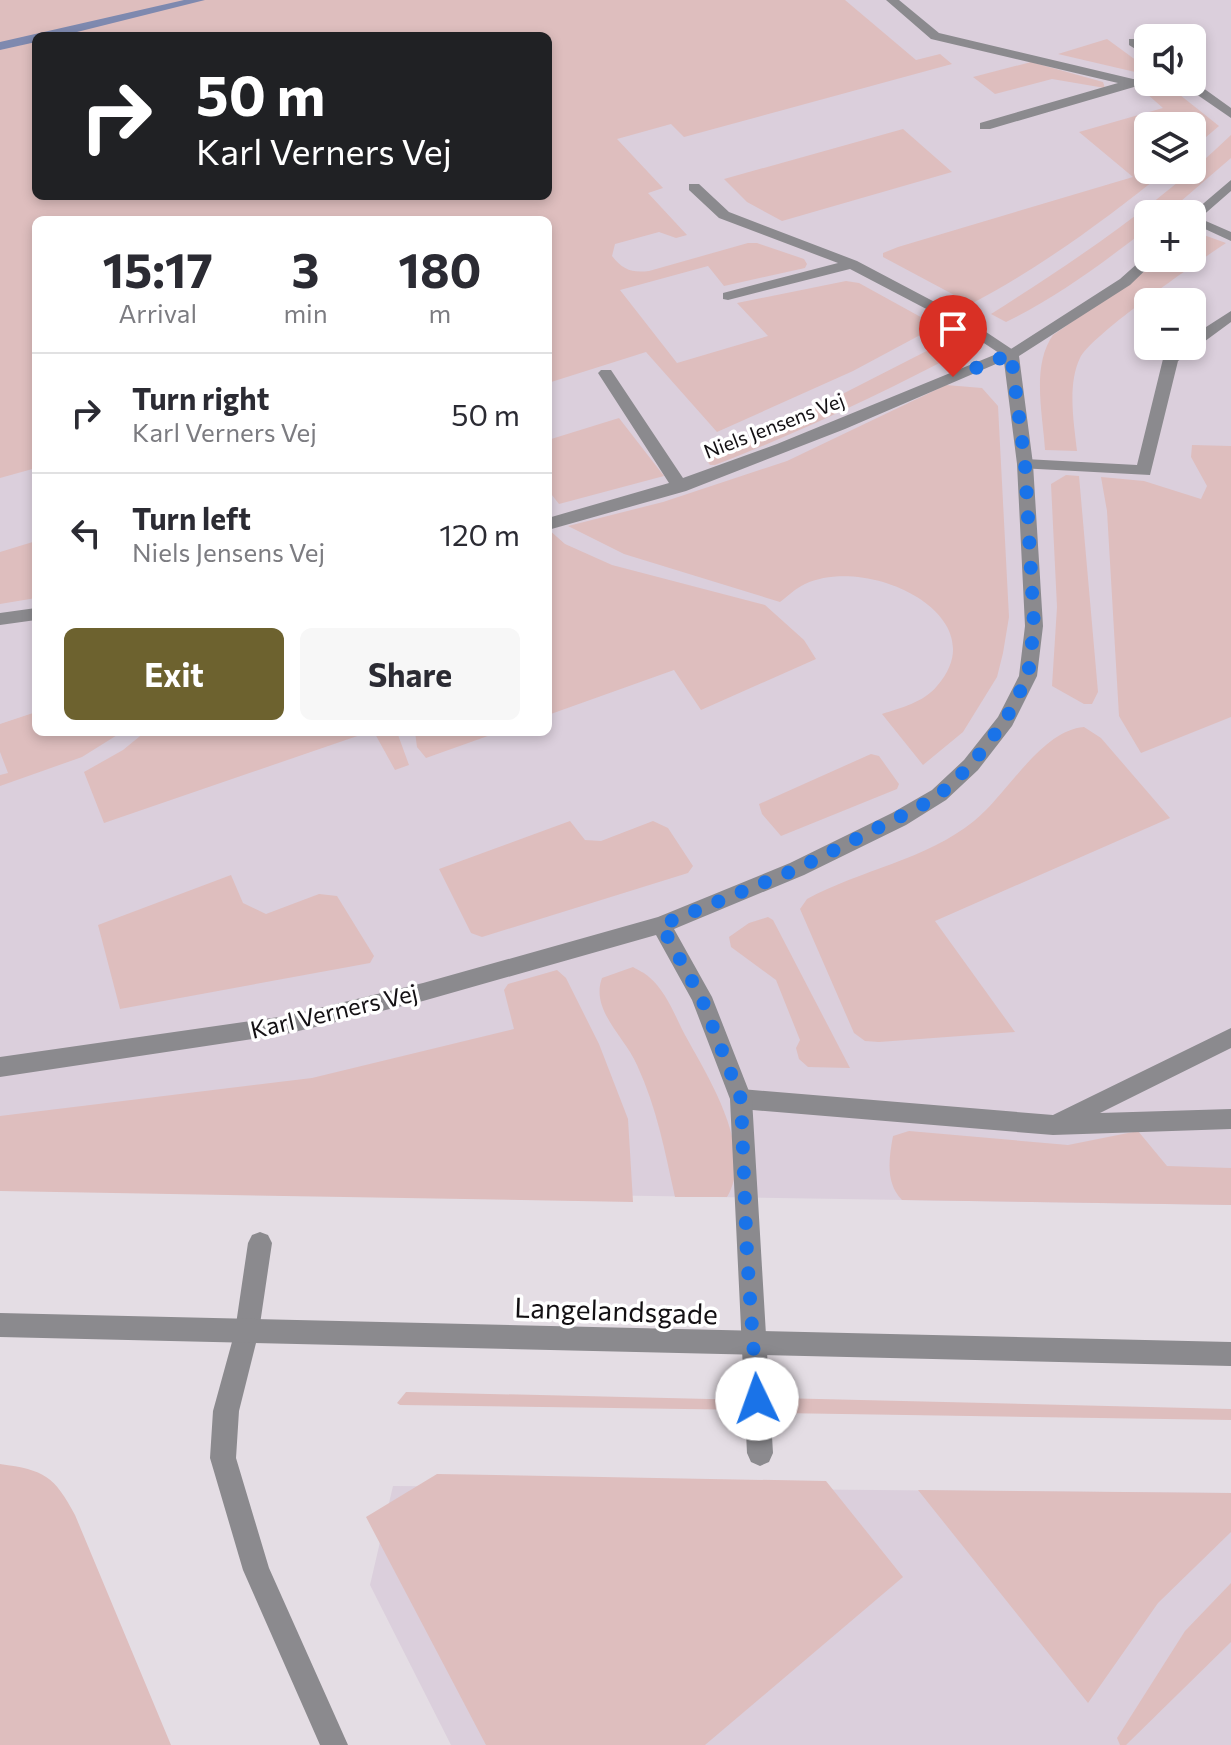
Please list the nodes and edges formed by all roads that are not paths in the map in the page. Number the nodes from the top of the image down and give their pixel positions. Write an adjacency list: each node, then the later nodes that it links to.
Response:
1 (892, 0): 2 (street)
2 (1133, 83): 5 (street)
3 (1206, 96): 4 (street)
4 (1231, 114)
5 (985, 126)
6 (1231, 184): 8 (street)
7 (694, 187): 11 (street)
8 (1206, 208)
9 (1206, 226): 10 (street)
10 (1231, 237)
11 (852, 264): 13 (street); 16 (street)
12 (1136, 272): 16 (street, Niels Jensens Vej)
13 (728, 296)
14 (1231, 315): 15 (street)
15 (1206, 333)
16 (1011, 354): 19 (street, Karl Verners Vej); 20 (street, Niels Jensens Vej)
17 (1171, 360): 19 (street)
18 (606, 373): 20 (street)
19 (1025, 464): 24 (street, Karl Verners Vej)
20 (680, 487): 21 (street, Niels Jensens Vej)
21 (552, 523)
22 (32, 615): 23 (street)
23 (0, 619)
24 (661, 925): 26 (street, Karl Verners Vej); 27 (street)
25 (1231, 1038): 29 (street)
26 (0, 1067)
27 (741, 1099): 29 (street); 33 (street)
28 (1231, 1119): 29 (street)
29 (1053, 1125)
30 (260, 1243): 32 (street)
31 (0, 1325): 32 (street, Langelandsgade)
32 (247, 1331): 33 (street, Langelandsgade); 36 (street)
33 (755, 1345): 34 (street, Langelandsgade); 35 (street)
34 (1231, 1354)
35 (760, 1453)
36 (334, 1745)

